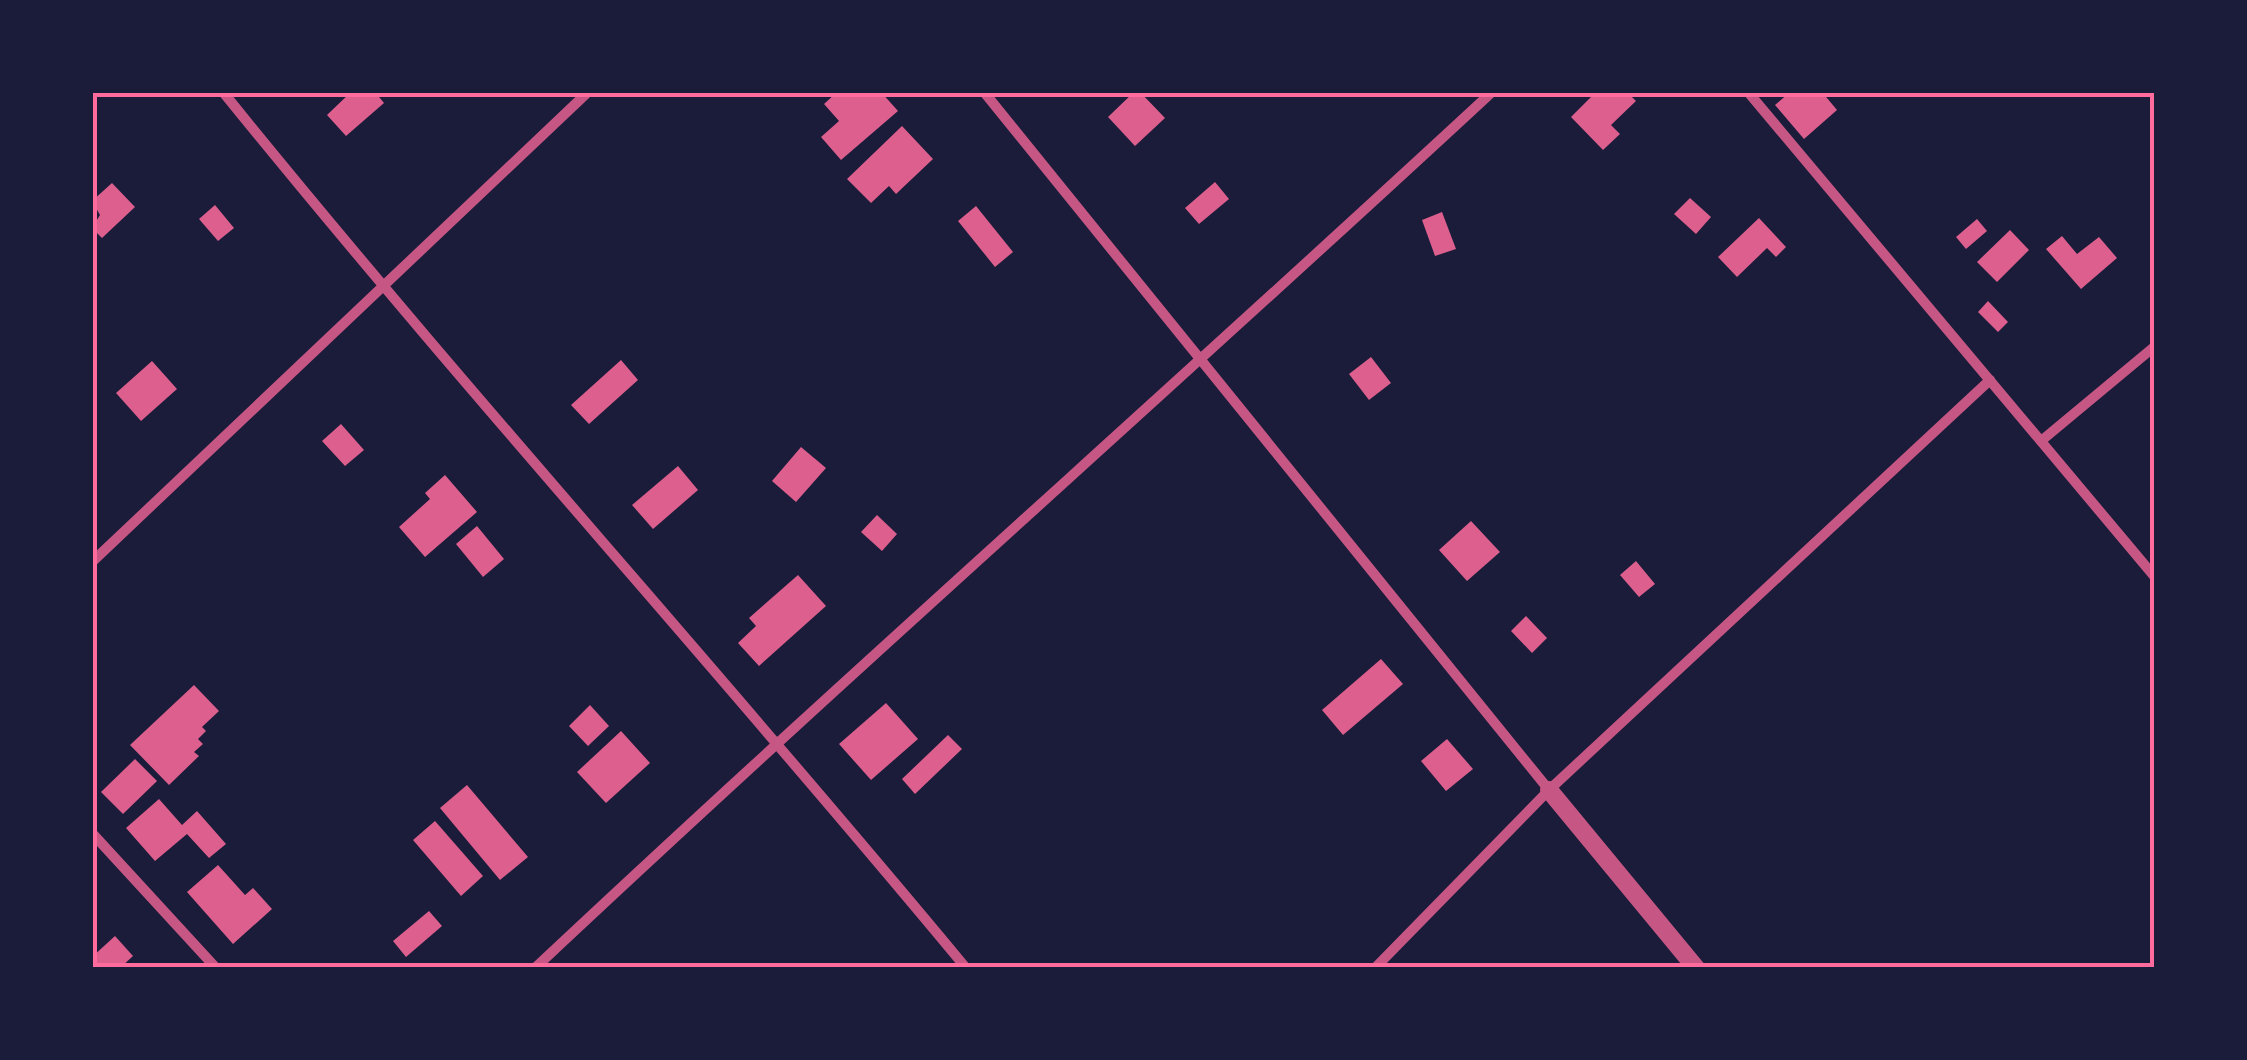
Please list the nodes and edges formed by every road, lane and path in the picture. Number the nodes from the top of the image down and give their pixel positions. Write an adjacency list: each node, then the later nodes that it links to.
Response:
1 (223, 92): 6 (street)
2 (588, 92): 6 (street)
3 (984, 92): 8 (street)
4 (1492, 92): 8 (street)
5 (1748, 92): 9 (street)
6 (380, 286): 11 (street); 13 (street)
7 (2154, 348): 10 (street)
8 (1202, 360): 13 (street); 14 (street)
9 (1990, 380): 10 (street); 14 (street)
10 (2041, 441): 12 (street)
11 (92, 562)
12 (2154, 576)
13 (778, 740): 17 (street); 18 (street)
14 (1549, 790): 19 (street); 20 (street)
15 (92, 833): 16 (street)
16 (216, 968)
17 (534, 968)
18 (966, 968)
19 (1375, 968)
20 (1696, 968)

